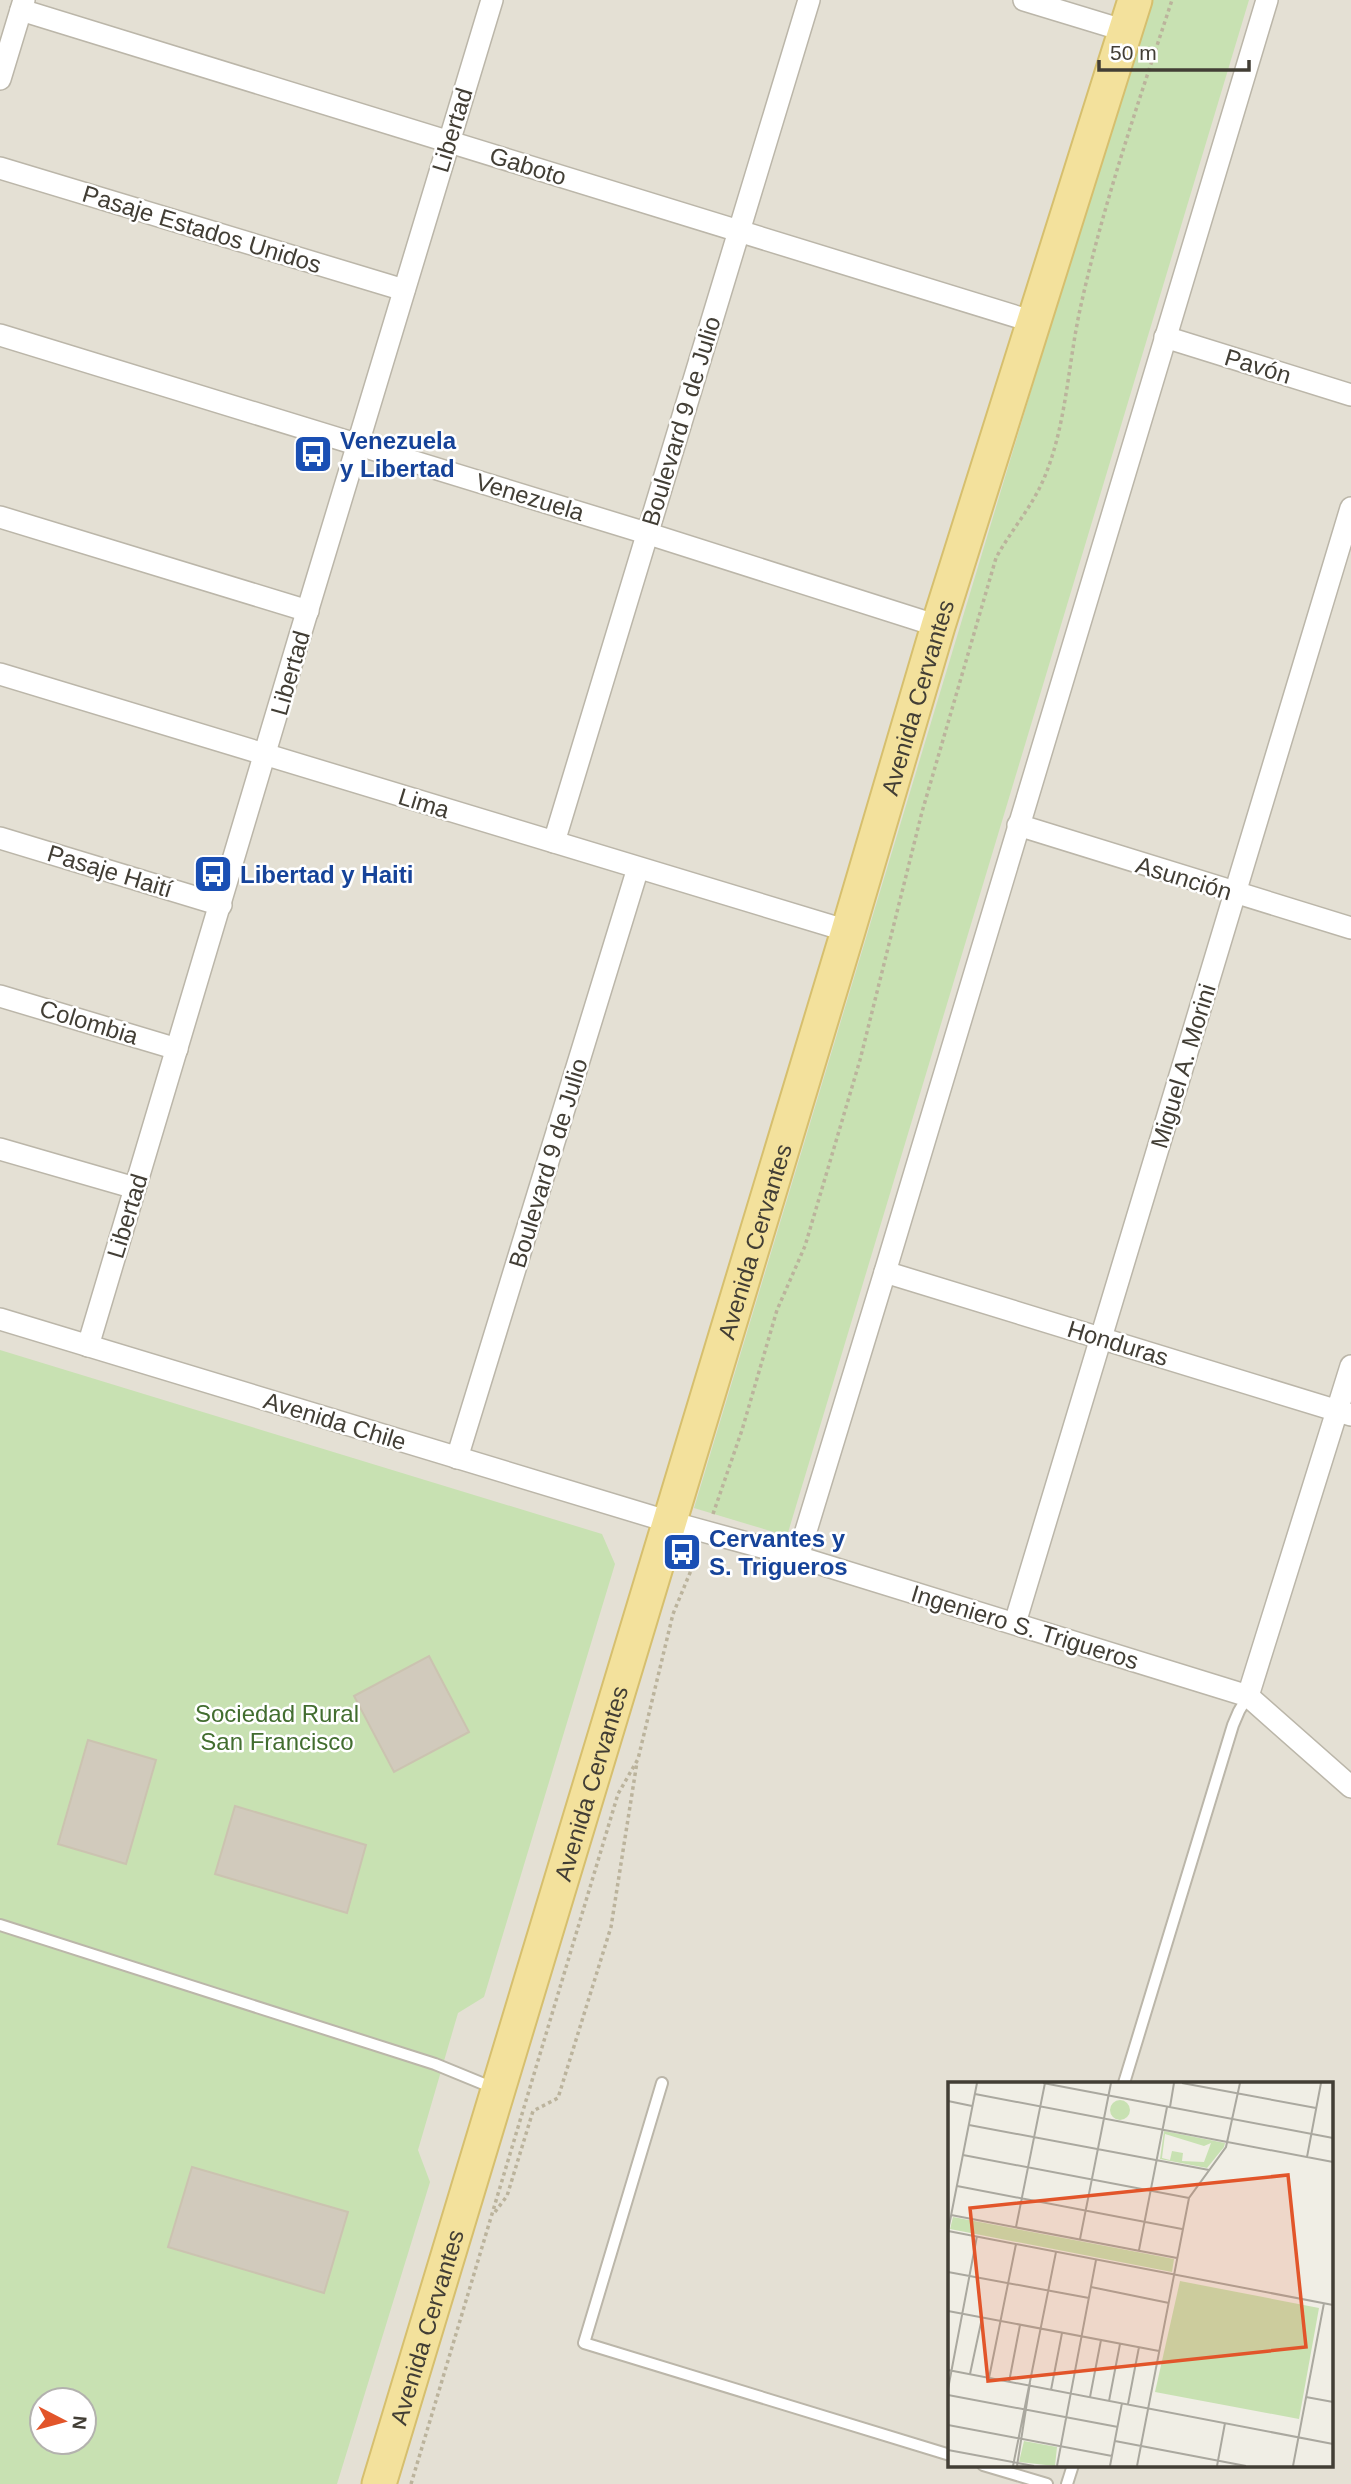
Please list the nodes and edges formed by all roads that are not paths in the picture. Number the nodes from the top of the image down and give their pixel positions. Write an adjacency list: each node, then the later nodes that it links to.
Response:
1 (492, 0): 8 (street, Libertad)
2 (809, 0): 10 (street, Boulevard 9 de Julio)
3 (1024, 0): 6 (street)
4 (1267, 0): 14 (street)
5 (23, 5): 7 (street); 8 (street, Gaboto)
6 (1131, 15): 12 (main road, Avenida Cervantes)
7 (0, 79)
8 (448, 141): 10 (street, Gaboto); 11 (street, Libertad)
9 (0, 167): 11 (street, Pasaje Estados Unidos)
10 (740, 231): 12 (street, Gaboto); 19 (street, Boulevard 9 de Julio)
11 (404, 290): 16 (street, Libertad)
12 (1034, 323): 21 (main road, Avenida Cervantes)
13 (0, 335): 16 (street, Venezuela)
14 (1165, 337): 15 (street, Pavón); 24 (street)
15 (1351, 395)
16 (356, 444): 19 (street, Venezuela); 20 (street, Libertad)
17 (1351, 508): 28 (street, Miguel A. Morini)
18 (0, 517): 20 (street)
19 (646, 533): 21 (street, Venezuela); 26 (street, Boulevard 9 de Julio)
20 (308, 611): 23 (street, Libertad)
21 (938, 626): 31 (main road, Avenida Cervantes)
22 (0, 674): 23 (street, Lima)
23 (266, 755): 26 (street, Lima); 29 (street, Libertad)
24 (1018, 825): 28 (street, Asunción); 36 (street)
25 (0, 838): 29 (street, Pasaje Haití)
26 (554, 842): 27 (street, Lima)
27 (638, 868): 31 (street, Lima); 42 (street, Boulevard 9 de Julio)
28 (1235, 894): 30 (street, Asunción); 38 (street, Miguel A. Morini)
29 (221, 905): 33 (street, Libertad)
30 (1351, 928)
31 (848, 931): 43 (main road, Avenida Cervantes)
32 (0, 996): 33 (street, Colombia)
33 (177, 1049): 35 (street, Libertad)
34 (0, 1149): 35 (street)
35 (135, 1188): 39 (street, Libertad)
36 (885, 1272): 38 (street, Honduras); 44 (street)
37 (0, 1319): 39 (street, Avenida Chile)
38 (1102, 1337): 41 (street, Honduras); 45 (street, Miguel A. Morini)
39 (88, 1346): 42 (street, Avenida Chile)
40 (1351, 1366): 41 (street)
41 (1344, 1413): 46 (street)
42 (457, 1458): 43 (street, Avenida Chile)
43 (670, 1522): 44 (street, Ingeniero S. Trigueros); 51 (main road, Avenida Cervantes)
44 (798, 1557): 45 (street, Ingeniero S. Trigueros)
45 (1015, 1623): 46 (street, Ingeniero S. Trigueros)
46 (1248, 1696): 47 (street, Ingeniero S. Trigueros); 50 (lane)
47 (1351, 1787)
48 (0, 1925): 51 (lane)
49 (663, 2082): 52 (lane)
50 (1124, 2082)
51 (498, 2090): 55 (main road, Avenida Cervantes)
52 (948, 2454)
53 (1073, 2466): 57 (lane)
54 (1005, 2468): 56 (lane)
55 (403, 2483)
56 (1046, 2484)
57 (1067, 2484)

